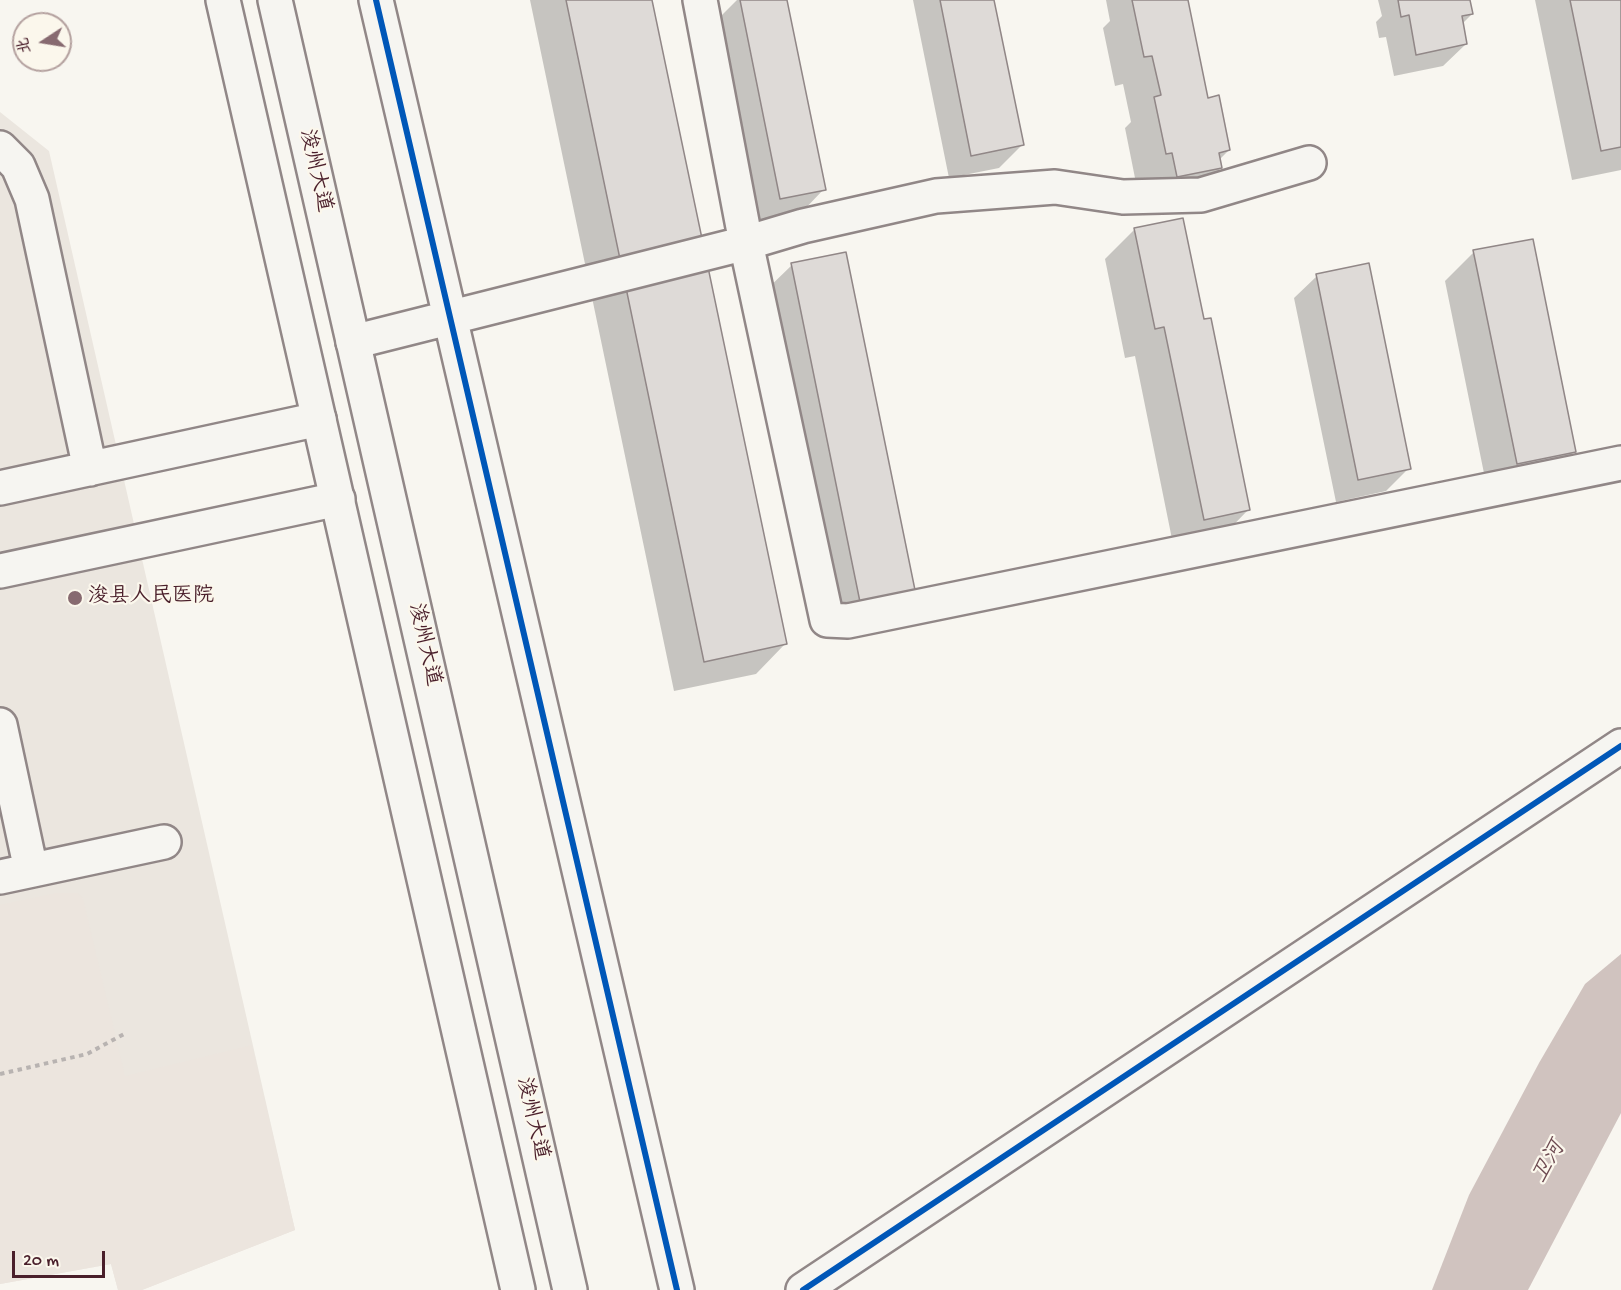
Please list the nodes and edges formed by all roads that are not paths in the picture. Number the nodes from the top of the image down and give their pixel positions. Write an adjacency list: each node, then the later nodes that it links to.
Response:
1 (223, 0): 10 (main road)
2 (275, 0): 9 (main road, 浚州大道)
3 (376, 0): 8 (main road)
4 (700, 0): 7 (main road)
5 (0, 148): 12 (main road)
6 (1309, 163): 7 (main road)
7 (746, 243): 8 (main road); 11 (main road)
8 (450, 318): 9 (main road); 22 (main road)
9 (353, 342): 21 (main road, 浚州大道)
10 (319, 419): 12 (main road); 14 (main road)
11 (1621, 463)
12 (90, 469): 13 (main road)
13 (0, 488)
14 (338, 499): 15 (main road); 20 (main road)
15 (0, 571)
16 (0, 725): 19 (main road)
17 (1621, 746): 23 (main road)
18 (164, 842): 19 (main road)
19 (16, 874)
20 (518, 1290)
21 (570, 1290)
22 (677, 1290)
23 (803, 1290)

